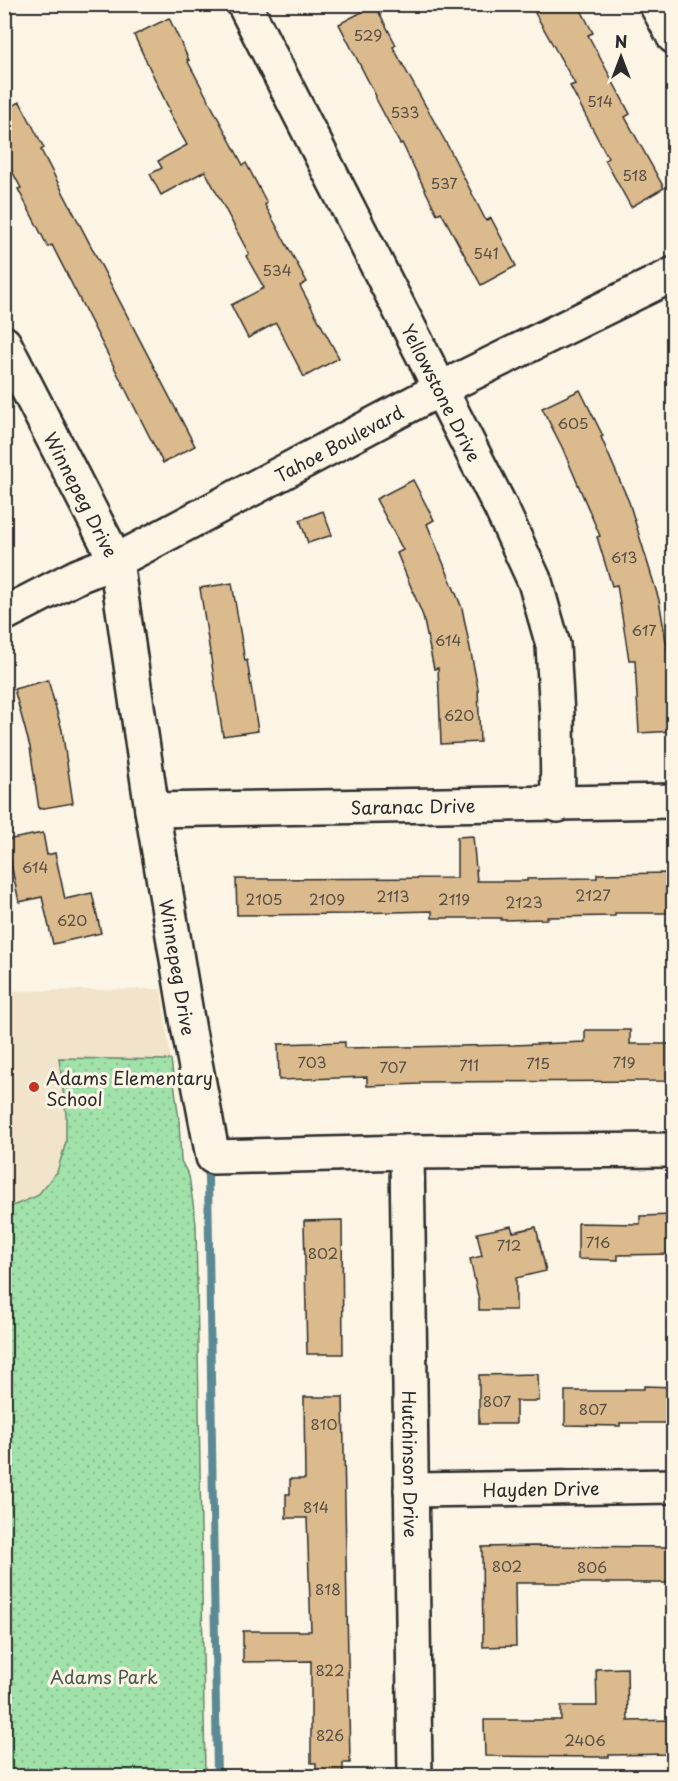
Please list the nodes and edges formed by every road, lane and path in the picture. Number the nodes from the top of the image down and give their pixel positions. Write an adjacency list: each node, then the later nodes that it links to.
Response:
1 (244, 4): 6 (street, Yellowstone Drive)
2 (656, 4): 3 (street)
3 (674, 36)
4 (674, 274): 6 (street, Tahoe Boulevard)
5 (4, 343): 7 (street, Winnepeg Drive)
6 (440, 389): 7 (street, Tahoe Boulevard); 10 (street, Yellowstone Drive)
7 (116, 561): 8 (street, Tahoe Boulevard); 11 (street, Winnepeg Drive)
8 (4, 614)
9 (674, 801): 10 (street, Saranac Drive)
10 (558, 805): 11 (street, Saranac Drive)
11 (152, 810): 13 (street, Winnepeg Drive)
12 (674, 1150): 13 (street, Winnepeg Drive)
13 (407, 1152): 15 (street, Hutchinson Drive)
14 (674, 1486): 15 (street, Hayden Drive)
15 (411, 1490): 16 (street, Hutchinson Drive)
16 (415, 1776)

